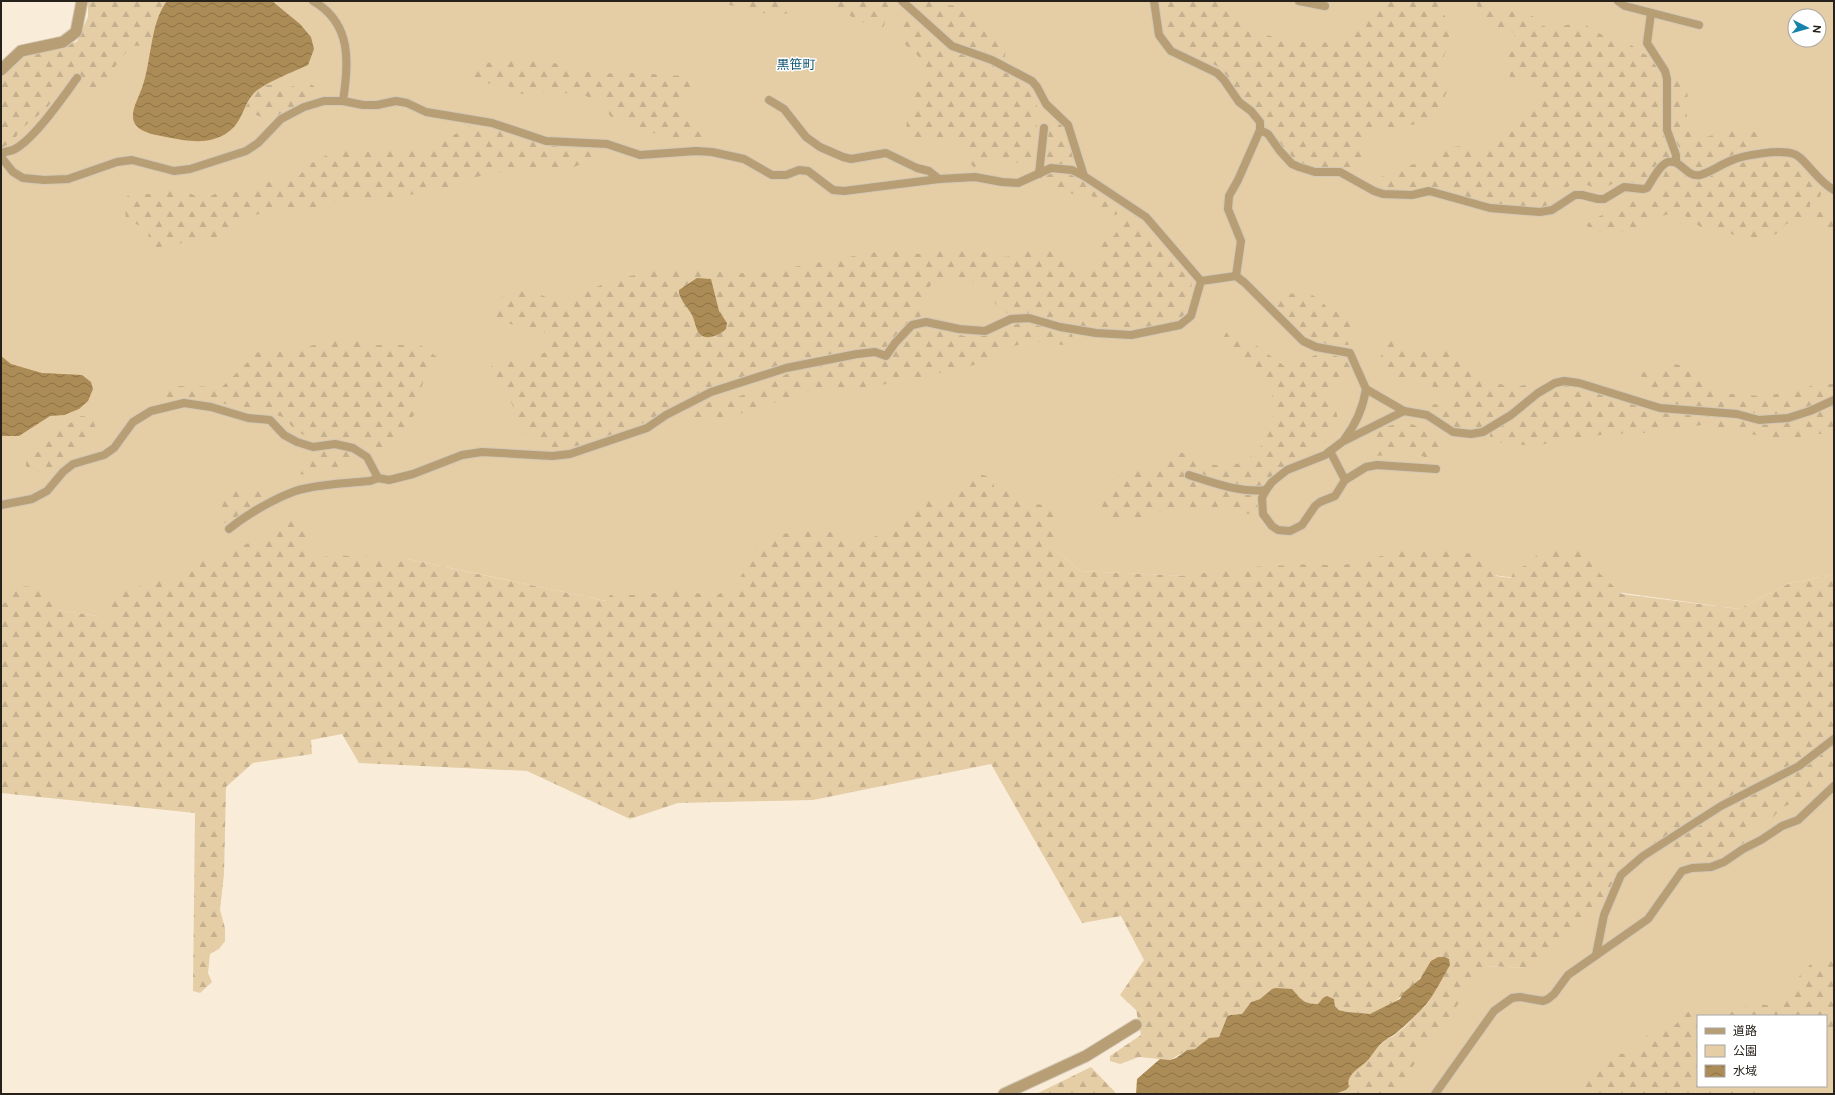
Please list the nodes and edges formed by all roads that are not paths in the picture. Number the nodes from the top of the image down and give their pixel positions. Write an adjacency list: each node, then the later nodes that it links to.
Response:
1 (82, 1): 10 (street)
2 (313, 1): 13 (lane)
3 (902, 1): 20 (lane)
4 (1154, 1): 15 (lane)
5 (1299, 1): 7 (lane)
6 (1618, 1): 8 (lane)
7 (1325, 6)
8 (1651, 13): 9 (lane); 18 (lane)
9 (1699, 25)
10 (1, 70)
11 (77, 78): 16 (lane)
12 (768, 100): 21 (lane)
13 (343, 101): 17 (lane); 21 (lane)
14 (1044, 128): 19 (lane)
15 (1260, 130): 18 (lane); 23 (lane)
16 (1, 153)
17 (1, 157)
18 (1676, 162): 22 (lane)
19 (1039, 174): 20 (lane); 21 (lane)
20 (1084, 176): 24 (lane)
21 (939, 179)
22 (1834, 190)
23 (1236, 276): 24 (lane); 25 (lane)
24 (1201, 281): 32 (lane)
25 (1366, 389): 27 (lane); 28 (lane)
26 (1834, 400): 27 (lane)
27 (1404, 411): 28 (lane)
28 (1342, 442): 29 (lane)
29 (1330, 451): 33 (lane); 34 (lane)
30 (1436, 469): 33 (lane)
31 (1189, 475): 34 (lane)
32 (378, 478): 35 (lane); 36 (lane)
33 (1345, 480): 34 (lane)
34 (1266, 490)
35 (1, 505)
36 (229, 529)
37 (1834, 739): 39 (lane)
38 (1834, 786): 39 (lane)
39 (1596, 955): 42 (lane)
40 (1136, 1025): 41 (street)
41 (1004, 1094)
42 (1435, 1094)

